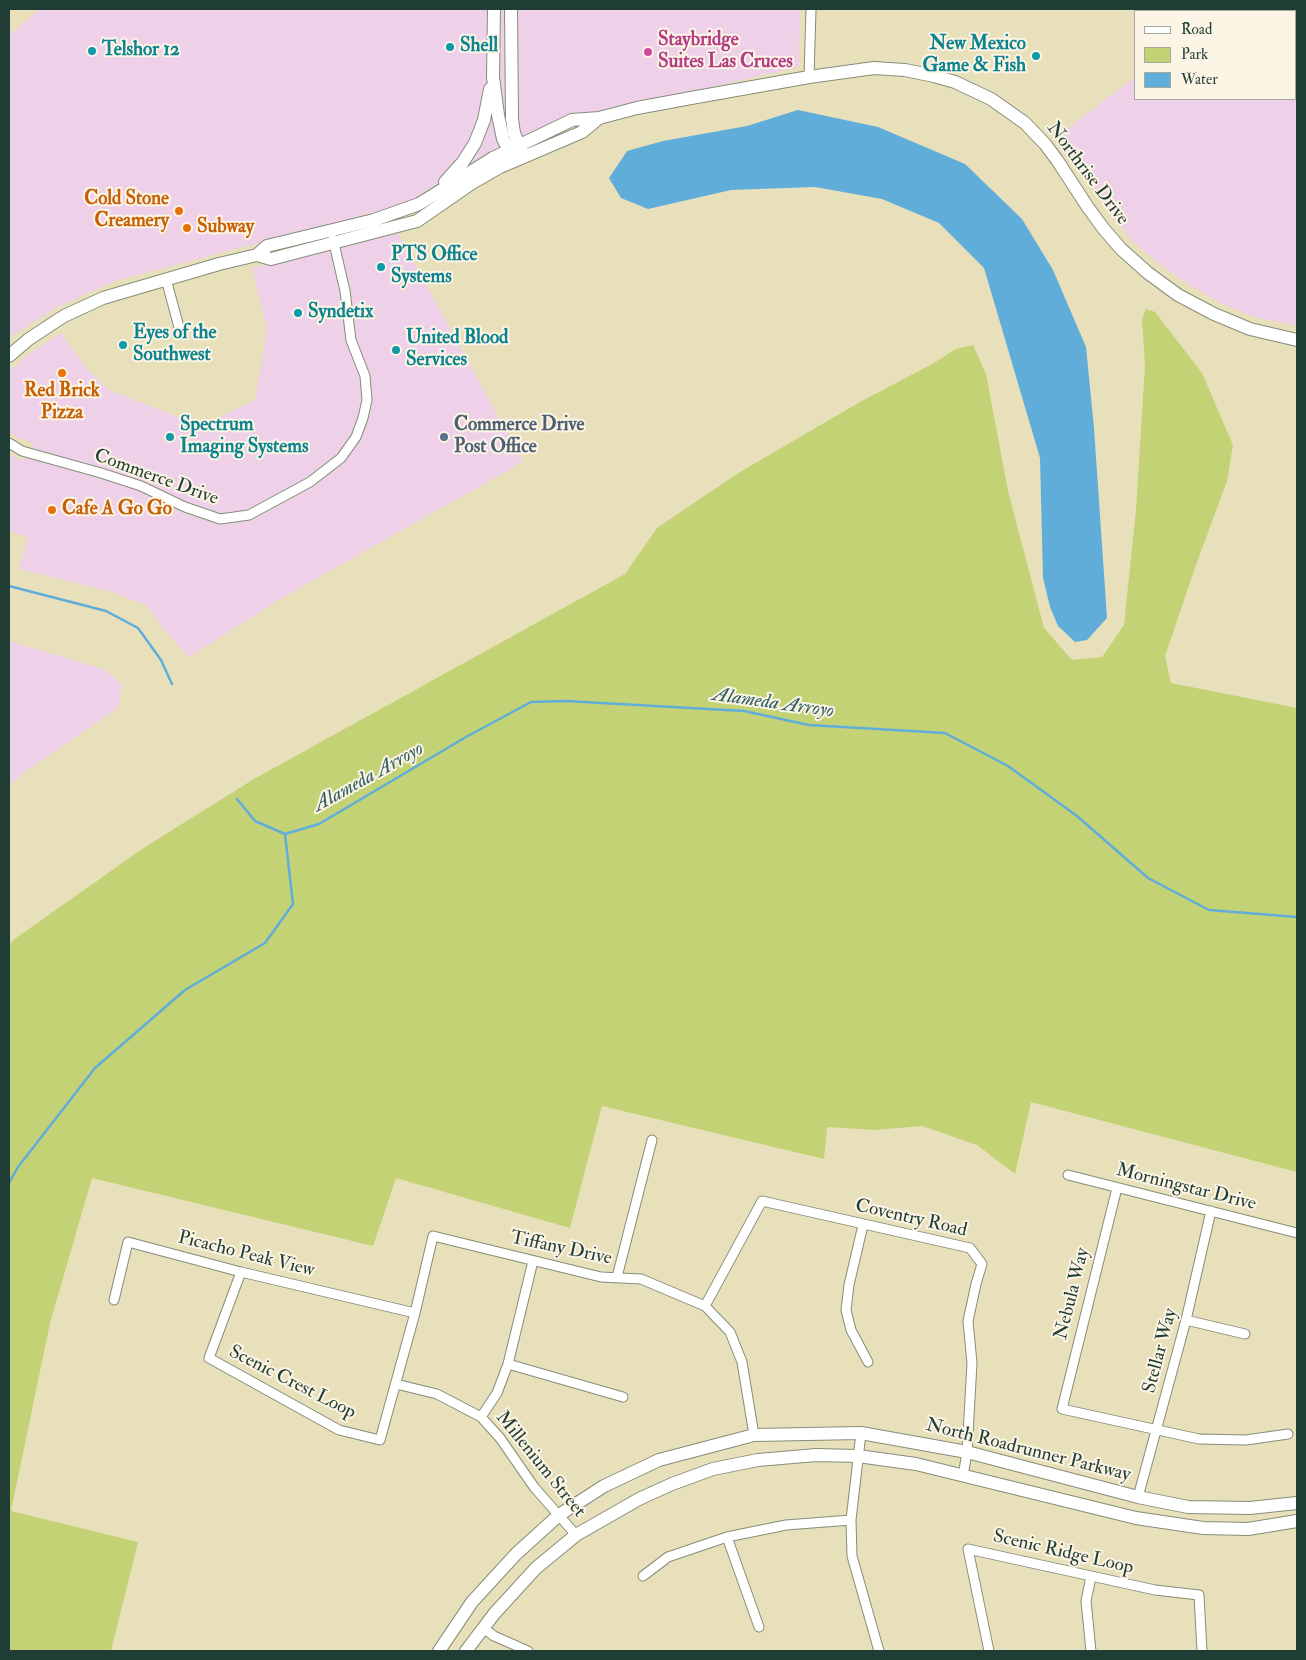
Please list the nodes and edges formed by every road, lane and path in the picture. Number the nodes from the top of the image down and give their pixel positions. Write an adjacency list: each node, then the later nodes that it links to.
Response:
1 (494, 9): 4 (main road)
2 (511, 9): 5 (main road)
3 (811, 9): 7 (street)
4 (493, 60): 5 (main road); 6 (main road)
5 (511, 63): 8 (main road)
6 (493, 77): 8 (main road); 9 (main road)
7 (809, 77): 8 (main road, Northrise Drive); 13 (main road, Northrise Drive)
8 (516, 153): 9 (main road); 10 (main road)
9 (419, 204): 10 (main road)
10 (332, 237): 11 (main road); 15 (street, Commerce Drive)
11 (166, 279): 12 (street); 14 (main road)
12 (180, 331)
13 (1297, 340)
14 (9, 356)
15 (9, 443)
16 (652, 1140): 24 (street)
17 (1068, 1176): 18 (street, Morningstar Drive)
18 (1117, 1188): 19 (street, Morningstar Drive); 35 (street, Nebula Way)
19 (1211, 1211): 21 (street, Morningstar Drive); 28 (street, Stellar Way)
20 (863, 1225): 26 (street, Coventry Road); 30 (street); 39 (street, Coventry Road)
21 (1297, 1233)
22 (533, 1261): 24 (street, Tiffany Drive); 27 (street, Tiffany Drive); 31 (street)
23 (241, 1272): 25 (street, Picacho Peak View); 27 (street, Picacho Peak View); 32 (street, Scenic Crest Loop)
24 (617, 1277): 26 (street, Tiffany Drive)
25 (114, 1300)
26 (705, 1306): 38 (street, Tiffany Drive)
27 (415, 1312): 32 (street, Scenic Crest Loop)
28 (1186, 1320): 29 (street); 35 (street, Stellar Way)
29 (1245, 1334)
30 (868, 1362)
31 (508, 1364): 33 (street); 34 (street)
32 (396, 1384): 34 (street, Millenium Street)
33 (622, 1397)
34 (481, 1417): 44 (street, Millenium Street)
35 (1156, 1431): 37 (street); 42 (street, Stellar Way)
36 (861, 1433): 38 (main road, North Roadrunner Parkway); 39 (main road, North Roadrunner Parkway); 40 (street)
37 (1288, 1434)
38 (754, 1435): 44 (main road, North Roadrunner Parkway)
39 (967, 1452): 41 (street, Coventry Road); 42 (main road, North Roadrunner Parkway)
40 (858, 1456): 41 (main road, North Roadrunner Parkway); 45 (street); 47 (main road, North Roadrunner Parkway)
41 (963, 1476): 46 (main road, North Roadrunner Parkway)
42 (1138, 1498): 43 (main road, North Roadrunner Parkway)
43 (1297, 1503)
44 (559, 1515): 47 (street, Millenium Street); 53 (main road, North Roadrunner Parkway)
45 (850, 1520): 48 (street); 56 (street)
46 (1297, 1521)
47 (576, 1535): 52 (main road, North Roadrunner Parkway)
48 (727, 1537): 49 (street); 51 (street)
49 (643, 1576)
50 (1091, 1577): 57 (street, Scenic Ridge Loop); 58 (street); 59 (street, Scenic Ridge Loop)
51 (759, 1626)
52 (483, 1628): 54 (main road, North Roadrunner Parkway); 55 (street)
53 (438, 1651)
54 (466, 1651)
55 (528, 1651)
56 (879, 1651)
57 (989, 1651)
58 (1091, 1651)
59 (1202, 1651)

